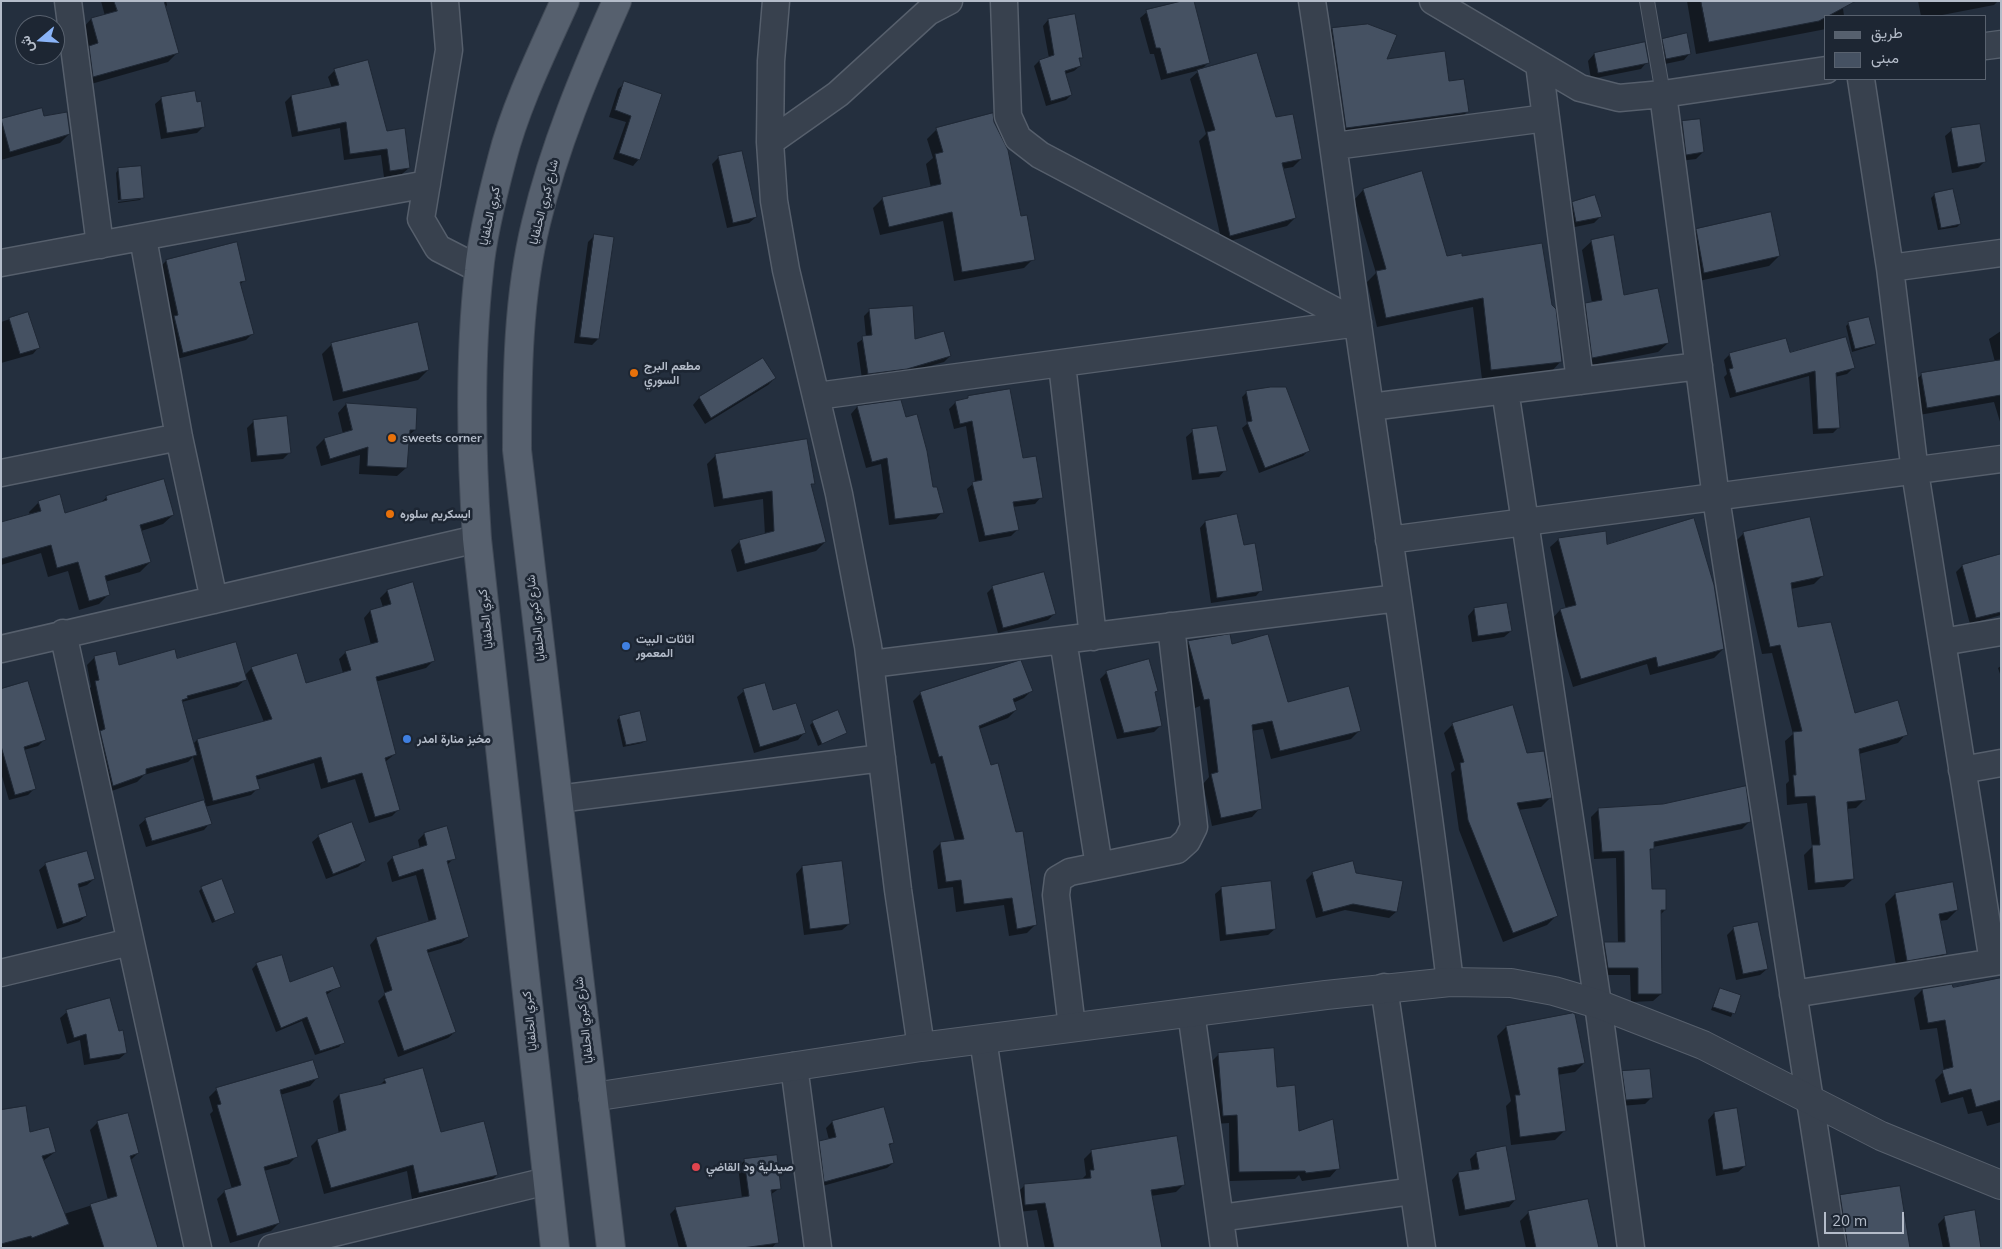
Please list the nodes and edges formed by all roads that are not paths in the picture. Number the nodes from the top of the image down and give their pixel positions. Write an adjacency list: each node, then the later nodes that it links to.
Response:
1 (68, 1): 22 (street)
2 (445, 1): 20 (street)
3 (565, 1): 26 (main road, كبري الحلفايا)
4 (617, 1): 55 (main road, شارع كبري الحلفايا)
5 (776, 1): 18 (street)
6 (949, 1): 18 (street)
7 (1004, 1): 27 (street)
8 (1312, 1): 19 (street)
9 (1433, 1): 13 (street)
10 (1647, 1): 16 (lane)
11 (2001, 44): 12 (street)
12 (1987, 46)
13 (1538, 64): 16 (street); 17 (street)
14 (1824, 70): 16 (street)
15 (1861, 80): 25 (street)
16 (1664, 94): 29 (street)
17 (1546, 118): 19 (street); 30 (street)
18 (770, 142): 32 (street)
19 (1335, 146): 27 (street)
20 (427, 184): 21 (street); 26 (street)
21 (143, 238): 22 (street); 34 (street)
22 (100, 244): 24 (street)
23 (2001, 253): 25 (street)
24 (1, 263)
25 (1890, 268): 36 (street)
26 (479, 269): 40 (main road, كبري الحلفايا)
27 (1358, 324): 28 (street); 33 (street)
28 (1062, 364): 32 (street); 47 (street)
29 (1699, 366): 30 (street); 38 (street)
30 (1580, 381): 31 (street)
31 (1505, 390): 33 (street); 39 (street)
32 (817, 396): 51 (street)
33 (1370, 407): 41 (street)
34 (179, 437): 37 (street); 43 (street)
35 (2001, 459): 36 (street)
36 (1915, 472): 38 (street); 49 (street)
37 (1, 473)
38 (1716, 498): 39 (street); 62 (street)
39 (1525, 521): 41 (street); 63 (street)
40 (477, 540): 43 (street); 71 (main road, كبري الحلفايا)
41 (1389, 540): 42 (street)
42 (1398, 598): 44 (street); 60 (street)
43 (214, 600): 46 (street)
44 (1171, 626): 47 (street); 56 (street)
45 (2001, 632): 49 (street)
46 (63, 633): 50 (street); 57 (street)
47 (1094, 637): 48 (street)
48 (1063, 640): 51 (street); 56 (street)
49 (1942, 642): 54 (street)
50 (1, 649)
51 (870, 664): 52 (street)
52 (882, 758): 55 (street); 67 (street)
53 (2001, 763): 54 (street)
54 (1962, 770): 58 (street)
55 (558, 800): 69 (main road, شارع كبري الحلفايا)
56 (1099, 866): 65 (street)
57 (130, 942): 59 (street); 75 (street)
58 (1997, 962): 62 (street)
59 (1, 973)
60 (1450, 982): 61 (street); 63 (street)
61 (1384, 988): 64 (street); 73 (street)
62 (1792, 994): 70 (street)
63 (1598, 1004): 70 (street); 83 (street)
64 (1191, 1012): 65 (street); 74 (street)
65 (1072, 1027): 66 (street)
66 (983, 1039): 67 (street); 80 (street)
67 (921, 1046): 68 (street)
68 (794, 1066): 69 (street); 79 (street)
69 (593, 1097): 78 (main road, شارع كبري الحلفايا)
70 (1811, 1099): 72 (street); 84 (street)
71 (547, 1181): 76 (street); 77 (main road, كبري الحلفايا)
72 (2001, 1186)
73 (1414, 1191): 74 (street); 82 (street)
74 (1220, 1218): 81 (street)
75 (198, 1248)
76 (272, 1248)
77 (555, 1248)
78 (611, 1248)
79 (818, 1248)
80 (1014, 1248)
81 (1224, 1248)
82 (1422, 1248)
83 (1631, 1248)
84 (1833, 1248)

